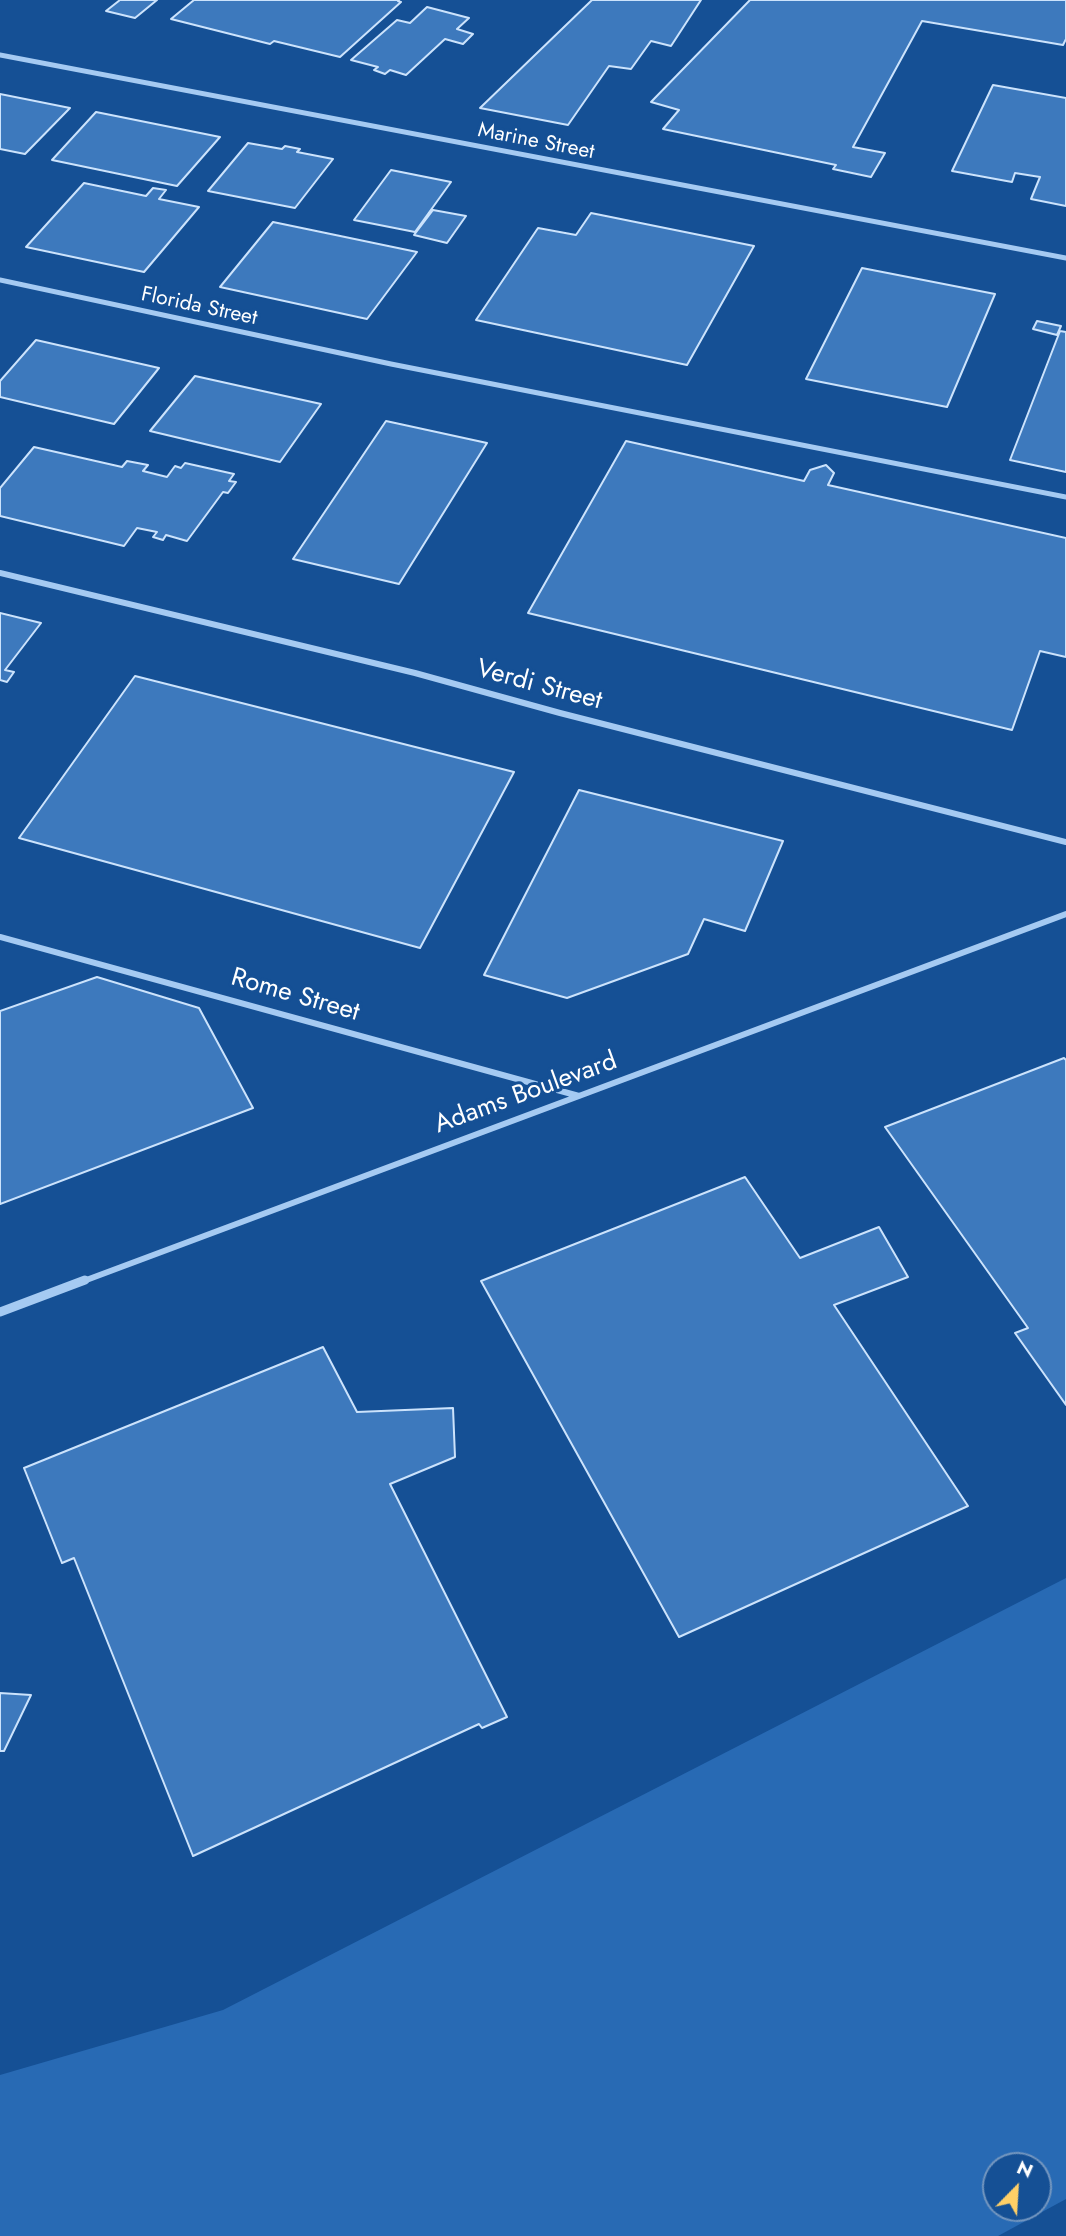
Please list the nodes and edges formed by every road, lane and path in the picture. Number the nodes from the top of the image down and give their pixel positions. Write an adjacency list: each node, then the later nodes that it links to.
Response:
1 (0, 55): 2 (street, Marine Street)
2 (1066, 258)
3 (0, 280): 4 (street, Florida Street)
4 (1066, 497)
5 (0, 573): 6 (street, Verdi Street)
6 (1066, 842)
7 (1066, 914): 9 (street, Adams Boulevard)
8 (0, 937): 9 (street, Rome Street)
9 (579, 1096): 10 (street, Adams Boulevard)
10 (0, 1312)

